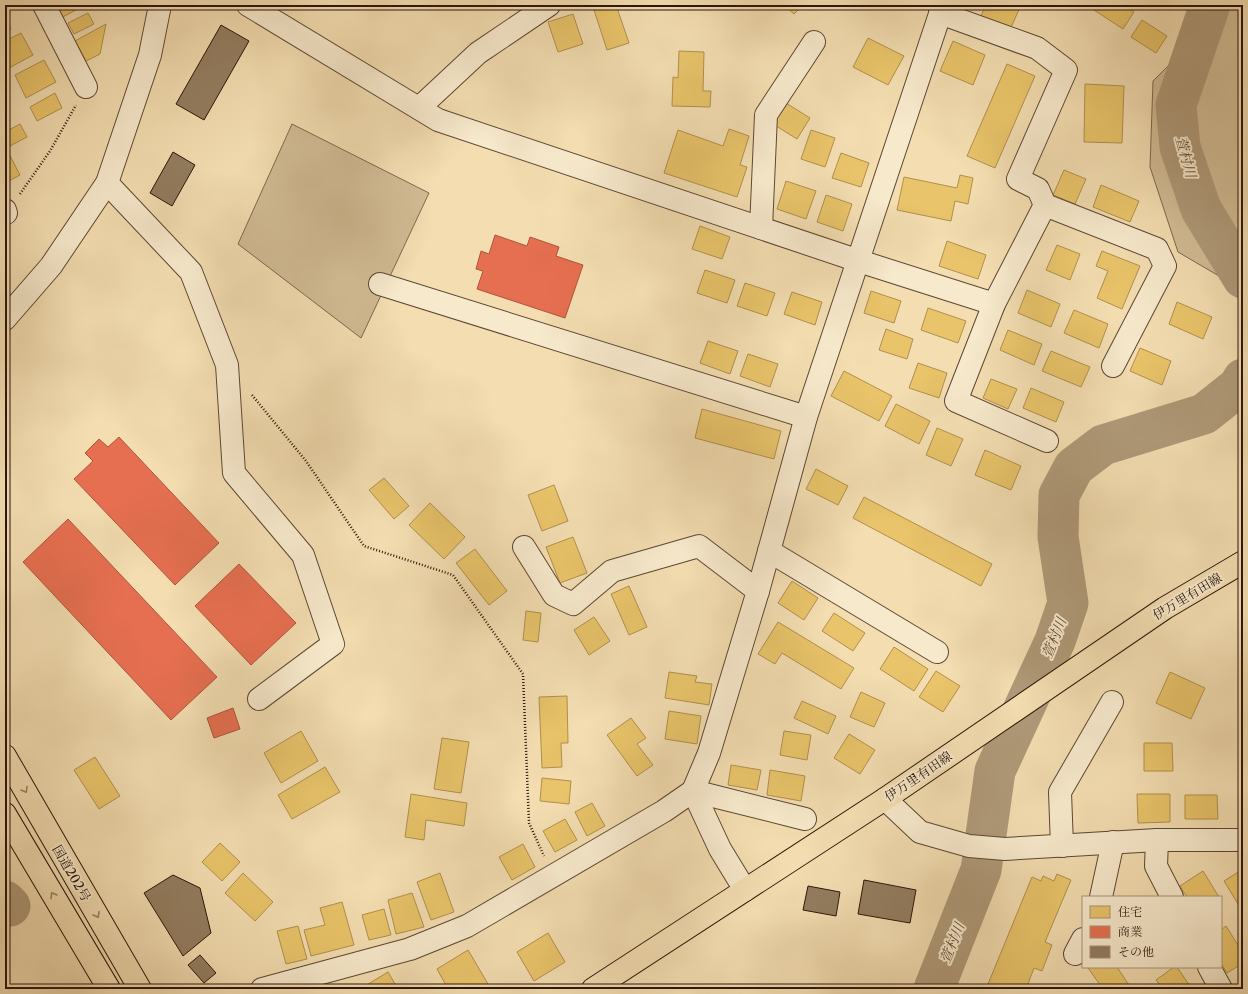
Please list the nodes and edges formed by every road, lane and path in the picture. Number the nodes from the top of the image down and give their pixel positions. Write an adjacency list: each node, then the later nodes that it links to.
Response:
1 (44, 5): 7 (street)
2 (160, 5): 9 (street)
3 (248, 5): 8 (street)
4 (549, 5): 8 (street)
5 (942, 9): 10 (street); 13 (street)
6 (814, 42): 12 (street)
7 (86, 87): 11 (path)
8 (419, 108): 12 (street)
9 (107, 182): 16 (street); 17 (street)
10 (1045, 205): 15 (street); 18 (street)
11 (6, 211)
12 (761, 228): 13 (street)
13 (859, 261): 15 (street); 19 (street)
14 (380, 284): 19 (street)
15 (994, 304): 20 (street)
16 (5, 319)
17 (228, 365): 26 (street); 37 (path)
18 (1113, 366)
19 (806, 417): 22 (street)
20 (1047, 441)
21 (524, 547): 24 (street)
22 (769, 550): 24 (street); 25 (street)
23 (1243, 562): 30 (main road, 伊万里有田線)
24 (758, 591): 29 (street)
25 (937, 652)
26 (259, 699)
27 (1112, 702): 36 (street)
28 (5, 756): 43 (main road, 国道202号, one-way to 43)
29 (693, 791): 32 (street); 37 (street); 38 (street)
30 (885, 799): 36 (street); 38 (main road, 伊万里有田線)
31 (5, 814): 42 (main road, 国道202号, one-way to 31)
32 (805, 819)
33 (1157, 840): 34 (street); 35 (street); 40 (street)
34 (1243, 840)
35 (1113, 842): 36 (street); 39 (street)
36 (1062, 846)
37 (553, 876): 44 (street)
38 (745, 890): 45 (main road, 伊万里有田線)
39 (1101, 896)
40 (1171, 896)
41 (1210, 968): 46 (street)
42 (109, 989)
43 (140, 989)
44 (262, 989)
45 (592, 989)
46 (1221, 989)

